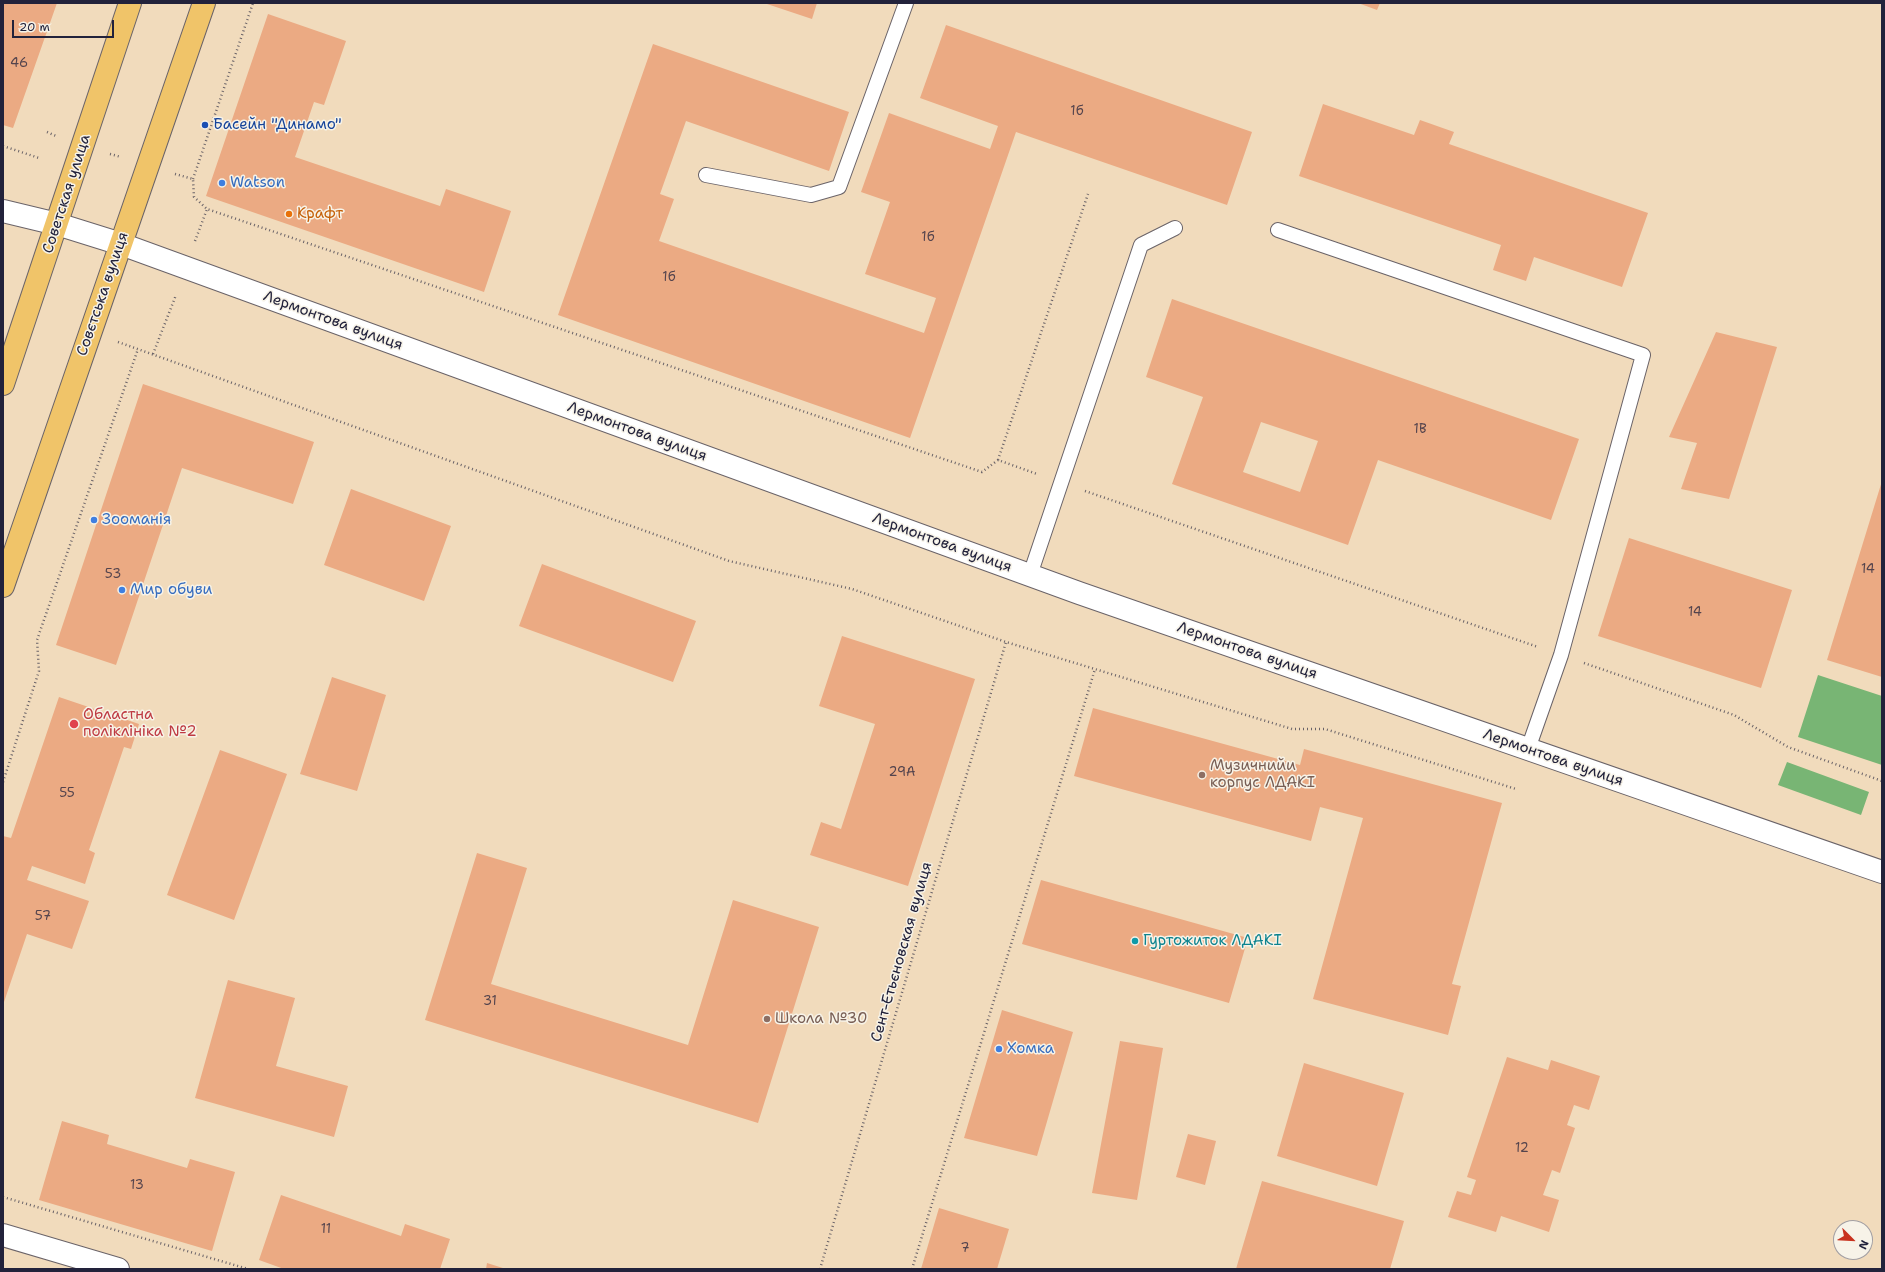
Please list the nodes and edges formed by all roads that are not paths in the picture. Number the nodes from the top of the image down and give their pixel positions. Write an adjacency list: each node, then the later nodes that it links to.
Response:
1 (130, 3): 6 (main road, Советская улица)
2 (204, 3): 9 (main road, Совєтська вулиця)
3 (906, 3): 4 (lane)
4 (706, 175)
5 (3, 211): 6 (street, Лермонтова вулиця)
6 (58, 224): 9 (street, Лермонтова вулиця); 10 (main road, Советская улица)
7 (1175, 228): 11 (lane)
8 (1278, 230): 13 (lane)
9 (121, 244): 11 (street, Лермонтова вулиця); 12 (main road, Совєтська вулиця)
10 (3, 384)
11 (1030, 575): 13 (street, Лермонтова вулиця)
12 (3, 586)
13 (1528, 749): 14 (street, Лермонтова вулиця)
14 (1882, 872)
15 (3, 1235): 16 (street)
16 (118, 1269)

